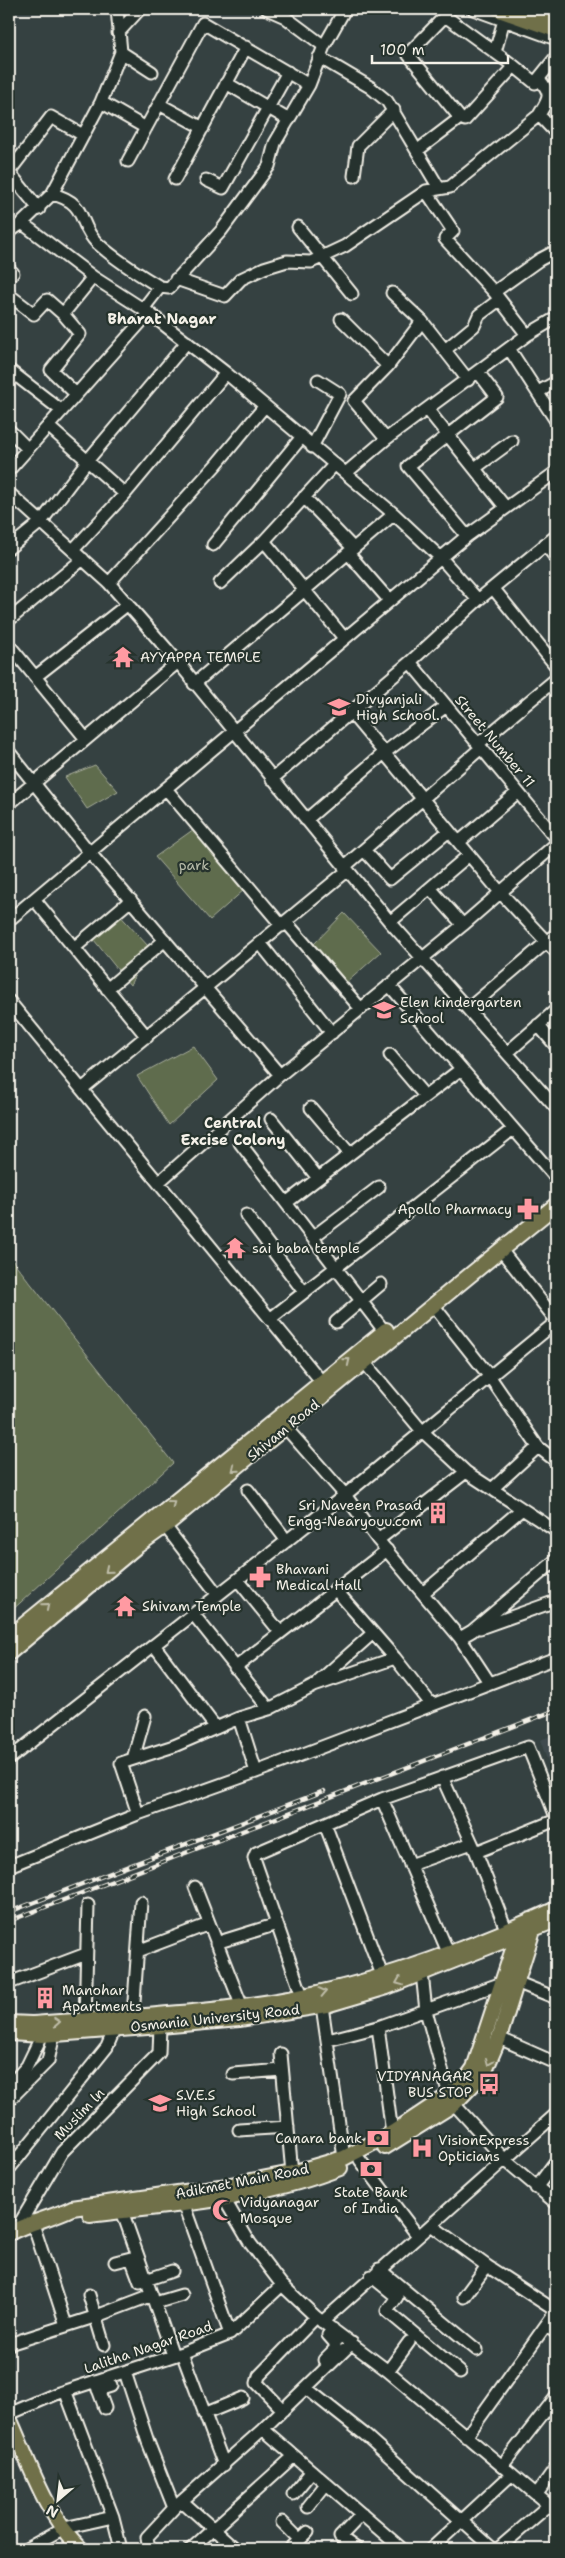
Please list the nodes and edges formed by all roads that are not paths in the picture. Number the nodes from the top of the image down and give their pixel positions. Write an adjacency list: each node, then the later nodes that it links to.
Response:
1 (117, 9): 12 (street)
2 (140, 9): 12 (street)
3 (267, 9): 7 (street)
4 (345, 9): 15 (street)
5 (473, 9): 9 (street)
6 (540, 9): 10 (highway)
7 (281, 11): 15 (street)
8 (446, 12): 17 (street); 30 (street)
9 (502, 15): 11 (highway); 13 (street); 17 (street)
10 (556, 15)
11 (556, 29)
12 (118, 33): 16 (street)
13 (556, 39)
14 (246, 47): 21 (street); 23 (street); 26 (street)
15 (322, 51): 24 (street); 28 (street)
16 (121, 52): 20 (street); 25 (street)
17 (495, 52): 19 (street)
18 (556, 56): 22 (street)
19 (514, 66): 22 (street); 30 (street)
20 (152, 72)
21 (288, 72): 24 (street); 27 (street)
22 (538, 79): 29 (street)
23 (226, 83): 27 (street); 33 (street)
24 (309, 85): 31 (street)
25 (101, 102): 32 (street); 35 (street)
26 (159, 104): 32 (street); 33 (street)
27 (269, 107): 31 (street); 40 (street)
28 (394, 110): 36 (street); 38 (street)
29 (539, 115): 34 (street); 41 (street)
30 (460, 118): 36 (street)
31 (289, 120): 51 (street)
32 (146, 128): 37 (street)
33 (203, 128): 39 (street)
34 (556, 133)
35 (83, 135): 43 (street); 44 (street)
36 (418, 150): 41 (street)
37 (128, 161)
38 (354, 176)
39 (175, 179)
40 (206, 180)
41 (439, 188): 42 (street)
42 (426, 191): 49 (street); 56 (street)
43 (52, 194): 44 (street); 52 (street)
44 (39, 209): 45 (street)
45 (22, 224): 47 (street); 50 (street)
46 (298, 227): 49 (street)
47 (9, 232)
48 (556, 251): 56 (street)
49 (324, 257): 51 (street); 54 (street)
50 (93, 277): 57 (street); 58 (street)
51 (176, 279): 52 (street)
52 (160, 287): 57 (street)
53 (392, 293): 61 (street)
54 (352, 294)
55 (9, 295): 58 (street)
56 (497, 296): 62 (street); 64 (street)
57 (146, 311): 63 (street); 74 (street)
58 (63, 314): 74 (street)
59 (556, 318): 62 (street)
60 (341, 319): 66 (street)
61 (422, 321): 64 (street); 66 (street)
62 (527, 335): 65 (street)
63 (187, 342): 69 (street); 89 (street)
64 (445, 350): 71 (street)
65 (510, 350): 68 (street); 73 (street)
66 (388, 366): 76 (street)
67 (9, 370): 79 (street)
68 (478, 372): 71 (street); 83 (street)
69 (226, 373): 77 (street); 96 (street)
70 (318, 380): 75 (street)
71 (468, 380): 78 (street)
72 (556, 382): 73 (street)
73 (538, 392): 80 (street)
74 (76, 394): 79 (street)
75 (340, 394): 76 (street); 87 (street)
76 (354, 401): 85 (street)
77 (264, 407): 84 (street); 112 (street)
78 (427, 408): 83 (street); 85 (street)
79 (62, 411): 81 (street)
80 (556, 421)
81 (48, 426): 88 (street); 89 (street)
82 (9, 430): 88 (street)
83 (448, 435): 91 (street); 101 (street)
84 (301, 438): 87 (street); 105 (street)
85 (386, 439): 93 (street)
86 (512, 441): 91 (street)
87 (312, 447): 90 (street)
88 (28, 449): 92 (street)
89 (88, 460): 96 (street); 100 (street)
90 (334, 465): 93 (street); 97 (street)
91 (475, 468): 98 (street)
92 (9, 470)
93 (347, 472): 99 (street)
94 (556, 472): 98 (street)
95 (9, 493): 100 (street)
96 (125, 494): 107 (street)
97 (304, 497): 103 (street); 108 (street)
98 (506, 508): 101 (street)
99 (394, 514): 108 (street); 109 (street)
100 (40, 522): 106 (street); 107 (street)
101 (467, 536): 109 (street)
102 (556, 536): 104 (street)
103 (264, 542): 113 (street); 115 (street)
104 (545, 544): 110 (street); 114 (street)
105 (213, 545)
106 (9, 548)
107 (73, 550): 111 (street)
108 (351, 550): 115 (street); 116 (street)
109 (441, 558): 116 (street); 117 (street)
110 (556, 558)
111 (83, 559): 112 (street); 119 (street)
112 (110, 583): 118 (street)
113 (220, 583)
114 (493, 588): 117 (street); 124 (street)
115 (304, 590): 120 (street); 127 (street)
116 (389, 600): 120 (street)
117 (478, 600): 123 (street)
118 (128, 604): 122 (street); 125 (street)
119 (9, 620)
120 (344, 638): 130 (street)
121 (9, 644): 125 (street)
122 (178, 662): 127 (street); 131 (street)
123 (410, 662): 128 (street, Street Number 11); 129 (street)
124 (556, 666)
125 (35, 676): 131 (street)
126 (556, 679): 132 (street)
127 (194, 684): 130 (street)
128 (446, 706): 132 (street, Street Number 11); 134 (street)
129 (351, 713): 134 (street); 135 (street)
130 (234, 732): 135 (street); 137 (street)
131 (86, 739): 136 (street)
132 (480, 746): 138 (street, Street Number 11); 139 (street)
133 (9, 752): 136 (street)
134 (384, 754): 139 (street); 141 (street)
135 (272, 779): 141 (street)
136 (34, 783): 140 (street); 147 (street)
137 (167, 790): 147 (street); 156 (street)
138 (518, 792): 143 (street, Street Number 11); 144 (street)
139 (422, 799): 142 (street); 146 (street)
140 (9, 804)
141 (306, 820): 149 (street)
142 (449, 831): 144 (street); 146 (street)
143 (554, 831)
144 (459, 842): 148 (street)
145 (556, 844): 151 (street)
146 (364, 850): 149 (street)
147 (90, 852): 152 (street); 153 (street)
148 (469, 855): 150 (street); 151 (street)
149 (345, 869): 155 (street); 156 (street)
150 (430, 888): 155 (street); 157 (street)
151 (500, 892): 157 (street); 160 (street)
152 (34, 899): 154 (street); 162 (street)
153 (131, 900): 159 (street); 162 (street)
154 (9, 920)
155 (390, 922): 164 (street)
156 (284, 924): 161 (street); 170 (street)
157 (463, 925): 164 (street)
158 (556, 934): 160 (street)
159 (165, 940): 166 (street); 167 (street)
160 (547, 942): 163 (street); 169 (street)
161 (260, 943): 166 (street); 173 (street)
162 (74, 948): 167 (street)
163 (556, 952)
164 (421, 958): 165 (street); 169 (street)
165 (389, 985): 170 (street); 178 (street)
166 (205, 987): 174 (street); 179 (street)
167 (107, 989): 174 (street)
168 (9, 1000): 180 (street)
169 (469, 1008): 176 (street)
170 (361, 1009): 173 (street)
171 (556, 1010): 172 (street)
172 (538, 1025): 175 (street); 176 (street)
173 (332, 1033): 179 (street)
174 (147, 1037): 180 (street)
175 (556, 1046)
176 (508, 1052): 182 (street)
177 (390, 1055): 181 (street)
178 (461, 1069): 181 (street); 185 (street)
179 (280, 1076): 190 (street)
180 (82, 1089): 190 (street)
181 (425, 1096): 187 (street)
182 (554, 1102)
183 (311, 1108): 187 (street)
184 (271, 1119): 188 (street)
185 (513, 1129): 189 (street); 198 (street)
186 (240, 1143): 193 (street)
187 (350, 1154): 188 (street)
188 (318, 1178): 193 (street)
189 (556, 1178)
190 (159, 1182): 203 (street)
191 (379, 1187): 196 (street)
192 (556, 1194): 206 (main road, Shivam Road)
193 (286, 1203): 196 (street)
194 (556, 1205): 197 (main road, Shivam Road)
195 (246, 1215): 200 (street)
196 (313, 1237): 198 (street)
197 (501, 1250): 202 (main road, Shivam Road); 204 (street)
198 (336, 1267): 200 (street); 201 (street)
199 (381, 1284): 201 (street)
200 (304, 1292): 203 (street)
201 (361, 1301): 205 (street); 206 (street)
202 (433, 1305): 207 (main road, Shivam Road); 208 (street)
203 (270, 1319): 209 (street)
204 (556, 1321): 208 (street)
205 (336, 1322)
206 (385, 1332): 209 (main road, Shivam Road, one-way to 206)
207 (364, 1362): 209 (main road, Shivam Road); 211 (street)
208 (490, 1377): 211 (street); 212 (street)
209 (326, 1387): 210 (main road, Shivam Road); 234 (main road, Shivam Road, one-way to 209)
210 (286, 1428): 217 (street); 219 (main road, Shivam Road, one-way to 219)
211 (422, 1431): 214 (street); 217 (street)
212 (538, 1447): 213 (street); 215 (street)
213 (556, 1461)
214 (466, 1472): 215 (street); 221 (street)
215 (492, 1489): 218 (street)
216 (248, 1490): 222 (street)
217 (345, 1495): 221 (street); 222 (street)
218 (522, 1509): 220 (street); 227 (street)
219 (166, 1526): 228 (street); 237 (main road, Shivam Road, one-way to 237)
220 (556, 1532)
221 (378, 1540): 223 (street)
222 (287, 1541): 225 (street)
223 (386, 1550): 226 (street); 227 (street)
224 (556, 1560): 231 (street)
225 (238, 1580): 228 (street); 232 (street)
226 (335, 1589): 232 (street); 233 (street)
227 (423, 1593): 235 (street)
228 (218, 1595): 230 (street)
229 (556, 1601): 231 (street)
230 (194, 1615): 236 (street); 240 (street)
231 (472, 1631): 235 (street)
232 (280, 1632): 240 (street)
233 (373, 1633): 238 (street); 242 (street)
234 (9, 1637)
235 (460, 1638): 241 (street)
236 (154, 1645): 247 (street); 248 (street)
237 (9, 1653)
238 (395, 1658): 242 (street); 243 (street)
239 (556, 1658): 241 (street)
240 (235, 1668): 244 (street)
241 (489, 1682): 243 (street)
242 (314, 1686): 244 (street)
243 (431, 1704): 250 (street)
244 (269, 1709): 246 (street)
245 (145, 1716): 249 (street)
246 (239, 1718): 247 (street); 250 (street)
247 (216, 1728): 249 (street)
248 (9, 1759)
249 (133, 1759): 253 (street)
250 (256, 1772): 253 (street)
251 (442, 1777): 252 (street); 254 (street); 256 (street)
252 (382, 1799): 255 (street); 257 (street)
253 (138, 1814): 258 (street)
254 (556, 1818): 256 (street)
255 (324, 1824): 265 (street); 275 (street)
256 (474, 1847): 257 (street); 267 (street)
257 (410, 1865): 271 (street)
258 (9, 1866)
259 (195, 1887): 264 (street)
260 (141, 1902): 270 (street)
261 (88, 1905): 272 (street)
262 (556, 1909): 266 (main road, Osmania University Road)
263 (556, 1920): 266 (main road, Osmania University Road)
264 (209, 1924): 268 (street); 270 (street)
265 (277, 1924): 268 (street); 278 (street)
266 (532, 1925): 267 (main road, Osmania University Road); 276 (main road)
267 (512, 1933): 269 (main road, Osmania University Road); 271 (main road, Osmania University Road); 273 (main road)
268 (216, 1943): 281 (street)
269 (493, 1944): 273 (main road); 274 (main road, Osmania University Road)
270 (138, 1951): 283 (street)
271 (448, 1952): 275 (main road, Osmania University Road)
272 (86, 1954): 277 (street); 284 (street)
273 (511, 1957): 276 (main road)
274 (422, 1973): 280 (main road, Osmania University Road, one-way to 280); 282 (street)
275 (382, 1975): 278 (main road, Osmania University Road, one-way to 275)
276 (509, 1982): 279 (street); 282 (street); 290 (main road, Adikmet Main Road); 297 (main road, Adikmet Main Road)
277 (9, 1983)
278 (302, 1996): 281 (main road, Osmania University Road)
279 (556, 1998)
280 (322, 2006): 285 (main road, Osmania University Road); 291 (street)
281 (242, 2007): 283 (main road, Osmania University Road)
282 (426, 2011): 286 (street); 297 (street)
283 (133, 2016): 284 (main road, Osmania University Road)
284 (85, 2020): 288 (main road, Osmania University Road, one-way to 284)
285 (160, 2026): 287 (main road, Osmania University Road); 317 (street, Muslim ln)
286 (378, 2027): 291 (street); 302 (street)
287 (115, 2028): 289 (main road, Osmania University Road); 307 (street)
288 (10, 2032): 289 (main road, Osmania University Road)
289 (48, 2035): 296 (street); 298 (street)
290 (499, 2038): 293 (street); 297 (main road, Adikmet Main Road, one-way to 297)
291 (328, 2040): 303 (street)
292 (281, 2054): 294 (street)
293 (556, 2063)
294 (282, 2070): 295 (street); 300 (street)
295 (234, 2074)
296 (9, 2086)
297 (452, 2099): 302 (main road, Adikmet Main Road); 304 (main road, Adikmet Main Road); 305 (street)
298 (9, 2100)
299 (556, 2114): 305 (street)
300 (288, 2127): 301 (street); 308 (street)
301 (240, 2130)
302 (392, 2133): 303 (main road, Adikmet Main Road)
303 (344, 2158): 308 (main road, Adikmet Main Road)
304 (360, 2160): 310 (main road, Adikmet Main Road); 318 (street)
305 (504, 2160): 309 (street); 316 (street)
306 (556, 2161): 309 (street)
307 (9, 2169)
308 (292, 2174): 314 (main road, Adikmet Main Road)
309 (536, 2188): 312 (street)
310 (223, 2197): 311 (main road, Adikmet Main Road); 325 (street)
311 (183, 2203): 313 (main road, Adikmet Main Road); 337 (street)
312 (556, 2203)
313 (122, 2211): 314 (main road, Adikmet Main Road); 320 (street)
314 (59, 2214): 315 (main road, Adikmet Main Road)
315 (32, 2221): 317 (main road, Adikmet Main Road); 333 (street)
316 (431, 2225): 318 (street); 321 (street)
317 (13, 2230)
318 (418, 2236): 323 (street)
319 (115, 2262): 320 (street)
320 (136, 2266): 324 (street)
321 (487, 2266): 328 (street); 330 (street)
322 (172, 2272): 324 (street)
323 (375, 2273): 332 (street); 342 (street); 346 (street)
324 (146, 2280): 329 (street)
325 (282, 2285): 332 (street); 337 (street, Lalitha Nagar Road)
326 (89, 2295): 331 (street)
327 (182, 2295): 329 (street)
328 (464, 2297)
329 (154, 2299): 331 (street); 343 (street)
330 (556, 2311): 334 (street)
331 (94, 2317): 333 (street); 341 (street)
332 (319, 2319): 335 (street); 353 (street)
333 (66, 2325): 340 (street)
334 (546, 2325): 336 (street); 359 (street)
335 (333, 2329): 339 (street); 353 (street)
336 (556, 2333)
337 (230, 2334): 343 (street, Lalitha Nagar Road)
338 (409, 2342): 344 (street)
339 (352, 2343): 344 (street); 349 (street)
340 (9, 2344)
341 (104, 2345)
342 (477, 2350)
343 (177, 2354): 345 (street, Lalitha Nagar Road); 356 (street)
344 (388, 2371): 359 (street)
345 (126, 2372): 347 (street, Lalitha Nagar Road); 369 (street)
346 (460, 2372)
347 (96, 2386): 348 (street); 350 (street, Lalitha Nagar Road); 354 (street)
348 (111, 2386)
349 (306, 2388): 353 (street); 374 (street)
350 (66, 2393): 355 (street, Lalitha Nagar Road); 373 (street)
351 (556, 2397): 362 (street)
352 (242, 2398): 356 (street)
353 (280, 2407): 358 (street)
354 (104, 2408)
355 (9, 2414)
356 (204, 2414): 361 (street)
357 (9, 2418): 376 (main road)
358 (263, 2429): 360 (street); 361 (street)
359 (466, 2436): 362 (street)
360 (294, 2456): 364 (street); 377 (street)
361 (224, 2465): 369 (street)
362 (502, 2466): 365 (street)
363 (556, 2467): 368 (street)
364 (309, 2474): 366 (street); 367 (street)
365 (512, 2474): 368 (street); 374 (street)
366 (324, 2487): 370 (street); 372 (street)
367 (293, 2494)
368 (537, 2494): 371 (street)
369 (178, 2505): 377 (street); 384 (street)
370 (308, 2507)
371 (553, 2508): 391 (street)
372 (362, 2514): 380 (street); 388 (street)
373 (113, 2517): 376 (street); 383 (street)
374 (463, 2520): 389 (street); 390 (street)
375 (282, 2522): 379 (street)
376 (64, 2528): 381 (street); 382 (main road)
377 (213, 2529): 385 (street); 386 (street)
378 (308, 2532): 379 (street)
379 (300, 2540): 387 (street)
380 (350, 2548)
381 (26, 2549)
382 (82, 2549)
383 (120, 2549)
384 (149, 2549)
385 (192, 2549)
386 (236, 2549)
387 (290, 2549)
388 (402, 2549)
389 (432, 2549)
390 (493, 2549)
391 (498, 2549)

